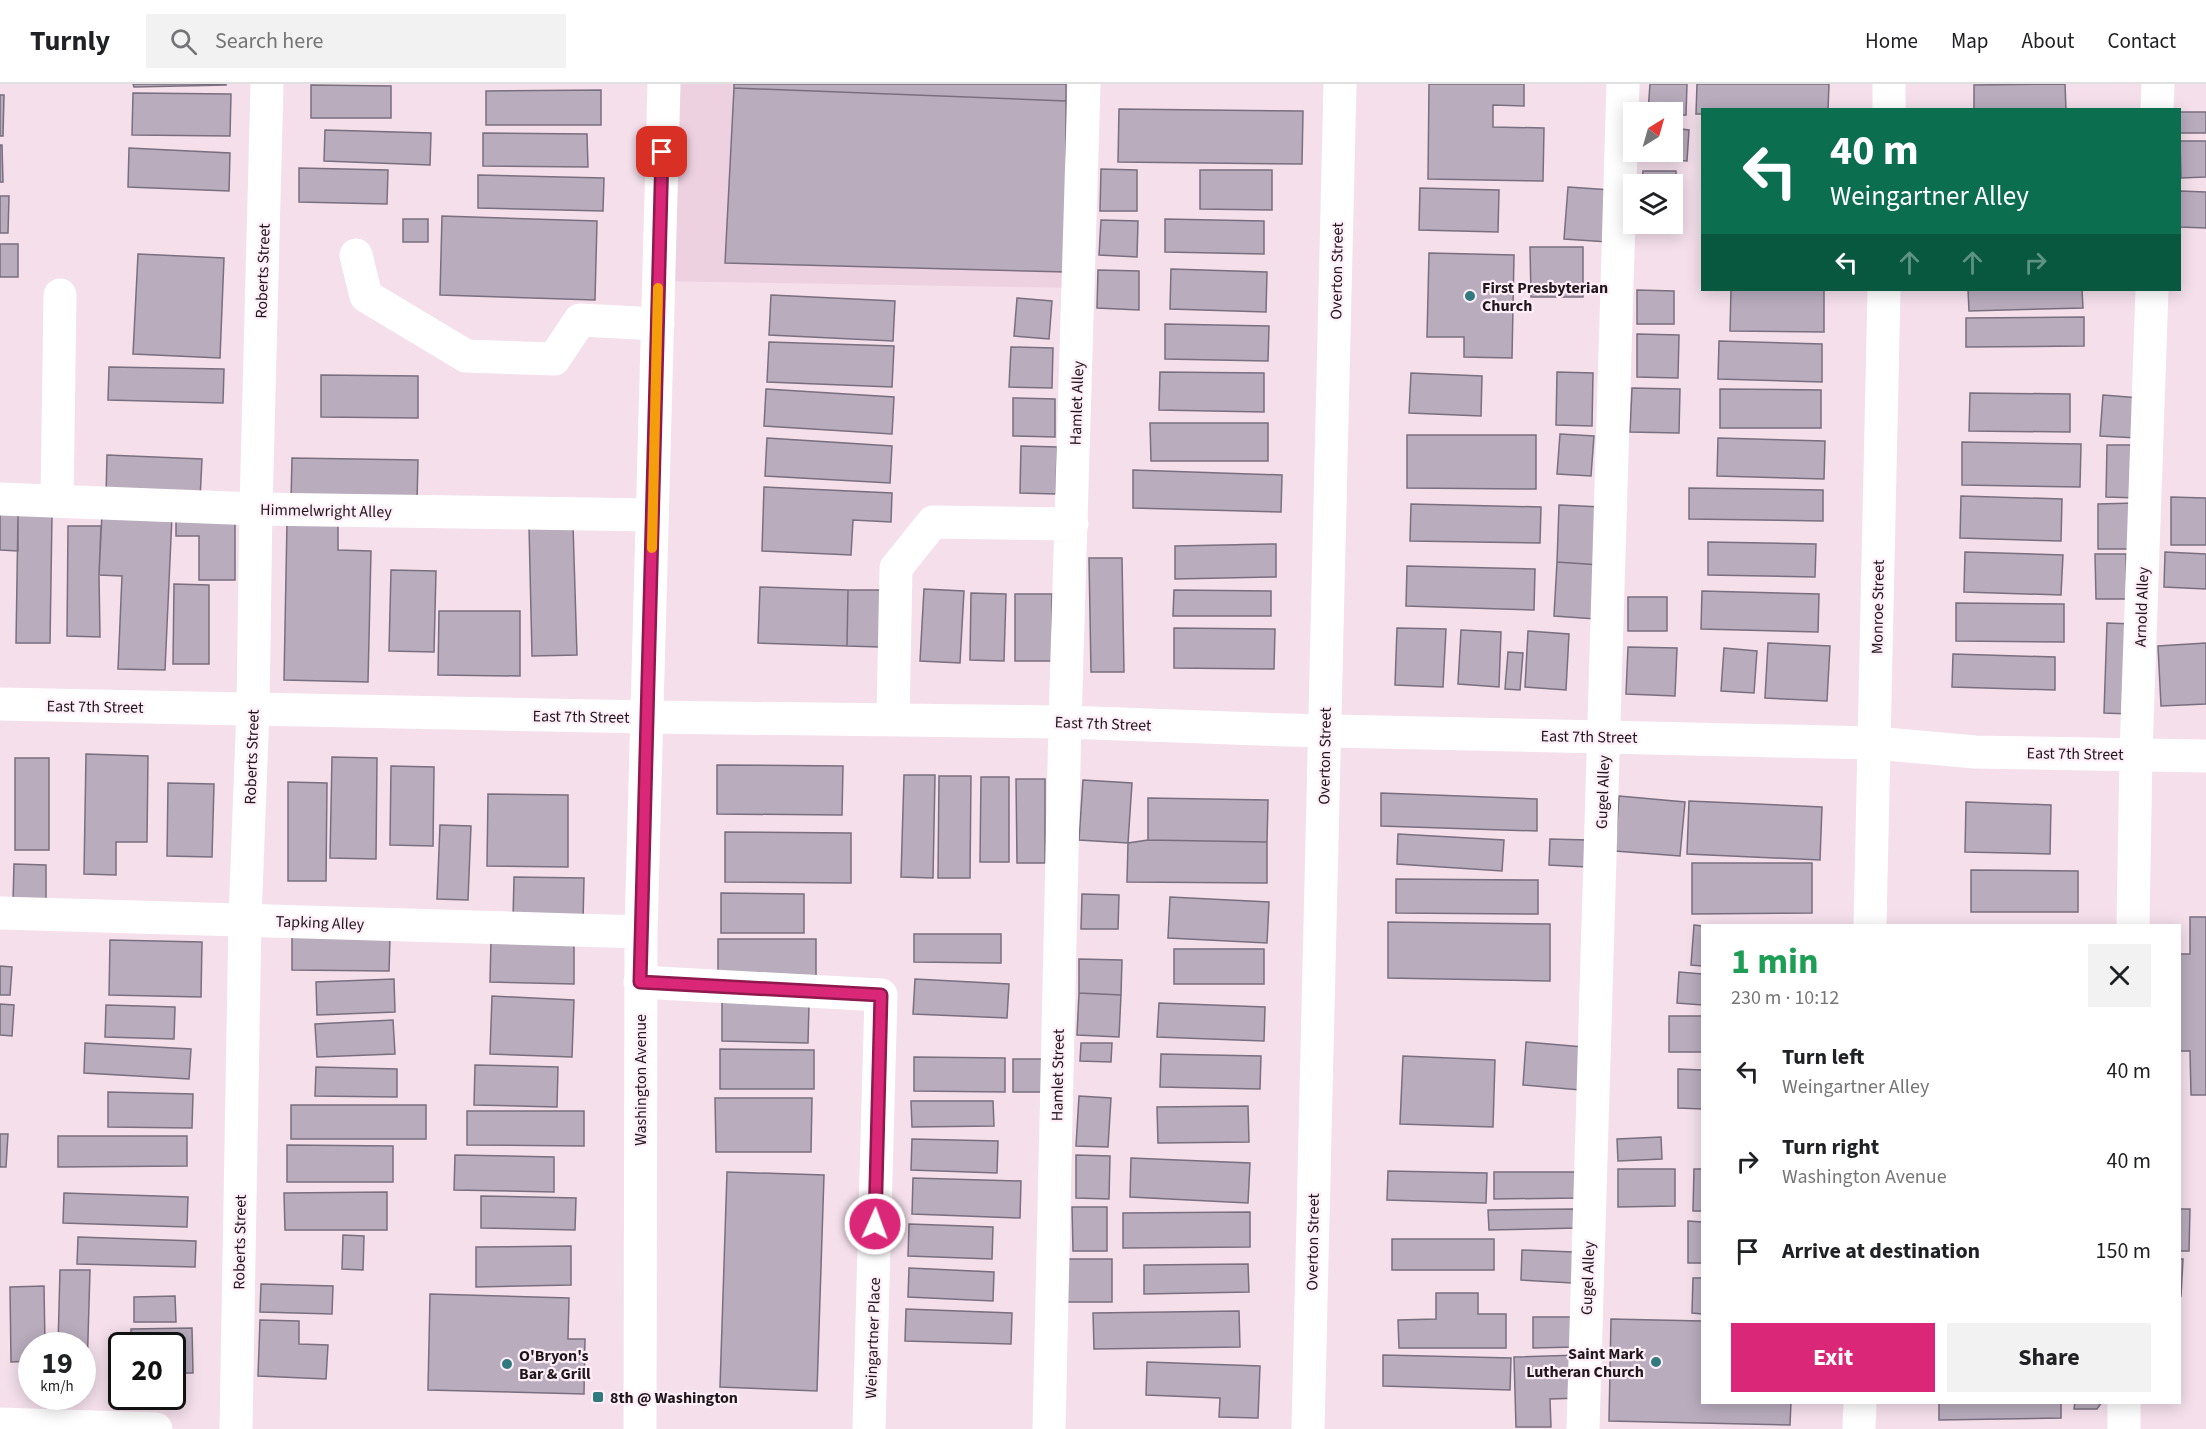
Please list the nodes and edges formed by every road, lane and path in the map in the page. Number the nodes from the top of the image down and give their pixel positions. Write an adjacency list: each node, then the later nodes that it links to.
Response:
1 (267, 84): 17 (street, Roberts Street)
2 (664, 84): 14 (street, Washington Avenue)
3 (1084, 84): 19 (street, Hamlet Alley)
4 (1340, 84): 25 (street, Overton Street)
5 (1623, 84): 26 (street, Gugel Alley)
6 (1889, 84): 8 (street)
7 (2158, 84): 9 (street)
8 (1889, 108)
9 (2157, 108)
10 (356, 255): 14 (street)
11 (1884, 291): 27 (street, Monroe Street)
12 (2152, 291): 28 (street, Arnold Alley)
13 (60, 295): 16 (street)
14 (658, 324): 18 (street, Washington Avenue)
15 (0, 499): 16 (street, Himmelwright Alley)
16 (57, 501): 17 (street, Himmelwright Alley)
17 (255, 509): 18 (street, Himmelwright Alley); 21 (street, Roberts Street)
18 (652, 515): 22 (street, Washington Avenue)
19 (1072, 524): 23 (street); 24 (street, Hamlet Alley)
20 (0, 704): 21 (street, East 7th Street)
21 (253, 709): 22 (street, East 7th Street); 31 (street, Roberts Street)
22 (648, 717): 23 (street, East 7th Street); 34 (street, Washington Avenue)
23 (893, 720): 24 (street, East 7th Street)
24 (1065, 722): 25 (street, East 7th Street); 43 (street, Hamlet Street)
25 (1324, 730): 26 (street, East 7th Street); 44 (street, Overton Street)
26 (1604, 737): 27 (street, East 7th Street); 45 (street, Gugel Alley)
27 (1874, 743): 28 (street, East 7th Street); 32 (street, Monroe Street)
28 (2136, 754): 29 (street, East 7th Street); 33 (street, Arnold Alley)
29 (2206, 756)
30 (0, 913): 31 (street, Tapking Alley)
31 (245, 919): 34 (street, Tapking Alley); 40 (street, Roberts Street)
32 (1870, 924)
33 (2133, 924)
34 (641, 932): 35 (street, Washington Avenue)
35 (640, 982): 41 (street, Washington Avenue); 42 (street, Weingartner Place)
36 (1860, 1404): 46 (street)
37 (2124, 1404): 47 (street)
38 (0, 1424): 39 (street)
39 (156, 1429)
40 (236, 1429)
41 (640, 1429)
42 (869, 1429)
43 (1049, 1429)
44 (1308, 1429)
45 (1583, 1429)
46 (1859, 1429)
47 (2124, 1429)

